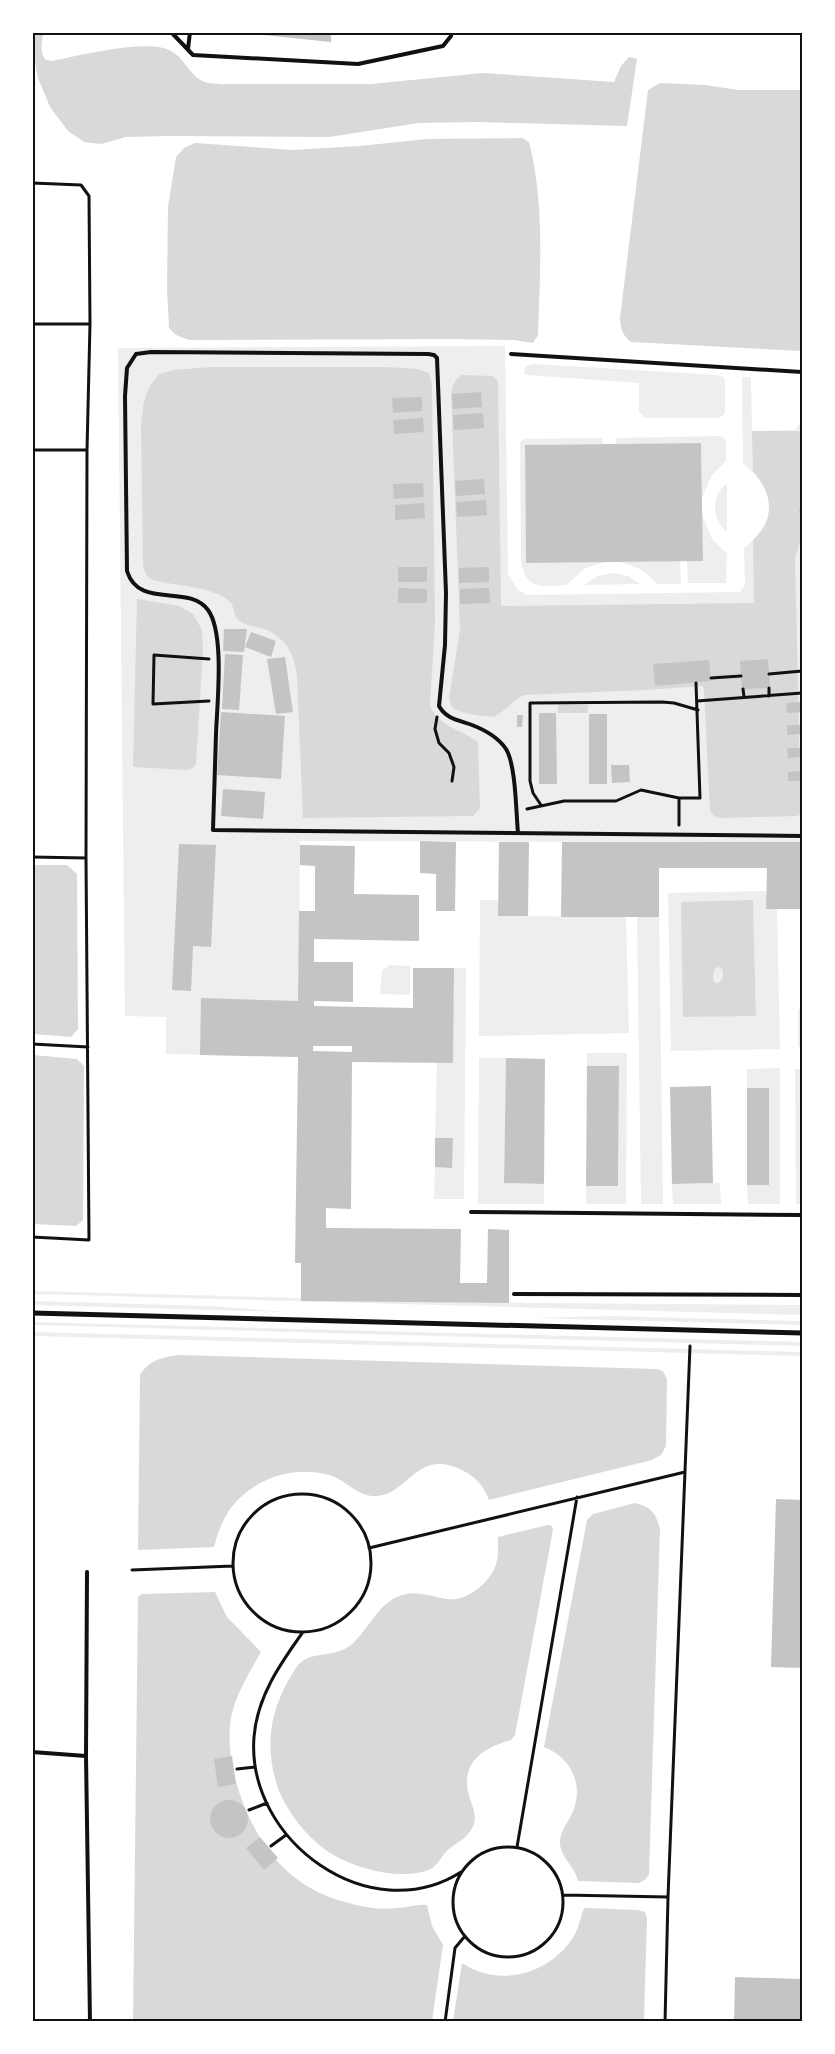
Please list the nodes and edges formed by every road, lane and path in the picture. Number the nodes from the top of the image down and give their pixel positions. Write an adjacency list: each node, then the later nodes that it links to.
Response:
1 (171, 32): 4 (lane)
2 (190, 32): 4 (lane)
3 (452, 32): 4 (lane)
4 (188, 48)
5 (32, 183): 7 (path)
6 (32, 324): 7 (path)
7 (90, 324): 11 (path)
8 (511, 354): 9 (lane)
9 (802, 372)
10 (32, 450): 11 (path)
11 (87, 450): 35 (path)
12 (203, 658): 24 (path)
13 (802, 671): 14 (path)
14 (769, 674)
15 (741, 676): 16 (path)
16 (711, 678)
17 (696, 682): 23 (path)
18 (769, 688): 21 (path)
19 (743, 689): 22 (path)
20 (802, 693): 21 (path)
21 (769, 696): 22 (path)
22 (744, 698): 23 (path)
23 (697, 701): 25 (path)
24 (201, 702)
25 (698, 710): 28 (path); 29 (path)
26 (435, 729): 27 (path)
27 (452, 780)
28 (679, 798): 29 (path); 32 (path)
29 (541, 805): 30 (path)
30 (516, 811): 31 (lane); 31 (lane)
31 (518, 833): 32 (lane)
32 (679, 835): 33 (lane)
33 (802, 836)
34 (32, 857): 35 (path)
35 (86, 858): 37 (path)
36 (32, 1044): 37 (path)
37 (88, 1047): 40 (path)
38 (471, 1212): 39 (lane)
39 (802, 1215)
40 (32, 1237)
41 (514, 1294): 42 (lane)
42 (802, 1295)
43 (32, 1313): 44 (street)
44 (802, 1334)
45 (690, 1346): 46 (path)
46 (685, 1472): 47 (path); 64 (path)
47 (577, 1497): 48 (path); 61 (path)
48 (370, 1548): 49 (path); 52 (path)
49 (233, 1566): 50 (path); 52 (path)
50 (132, 1570)
51 (87, 1572): 54 (lane)
52 (303, 1632): 55 (path)
53 (32, 1752): 54 (lane)
54 (86, 1756): 66 (lane)
55 (255, 1767): 56 (path); 57 (path)
56 (237, 1769)
57 (267, 1804): 58 (path); 59 (path)
58 (249, 1810)
59 (286, 1835): 60 (path); 62 (path)
60 (271, 1846)
61 (517, 1847): 62 (path); 63 (path)
62 (461, 1872): 65 (path)
63 (563, 1895): 64 (path); 65 (path)
64 (668, 1897): 68 (path)
65 (465, 1936): 67 (path)
66 (90, 2022)
67 (445, 2022)
68 (665, 2022)

